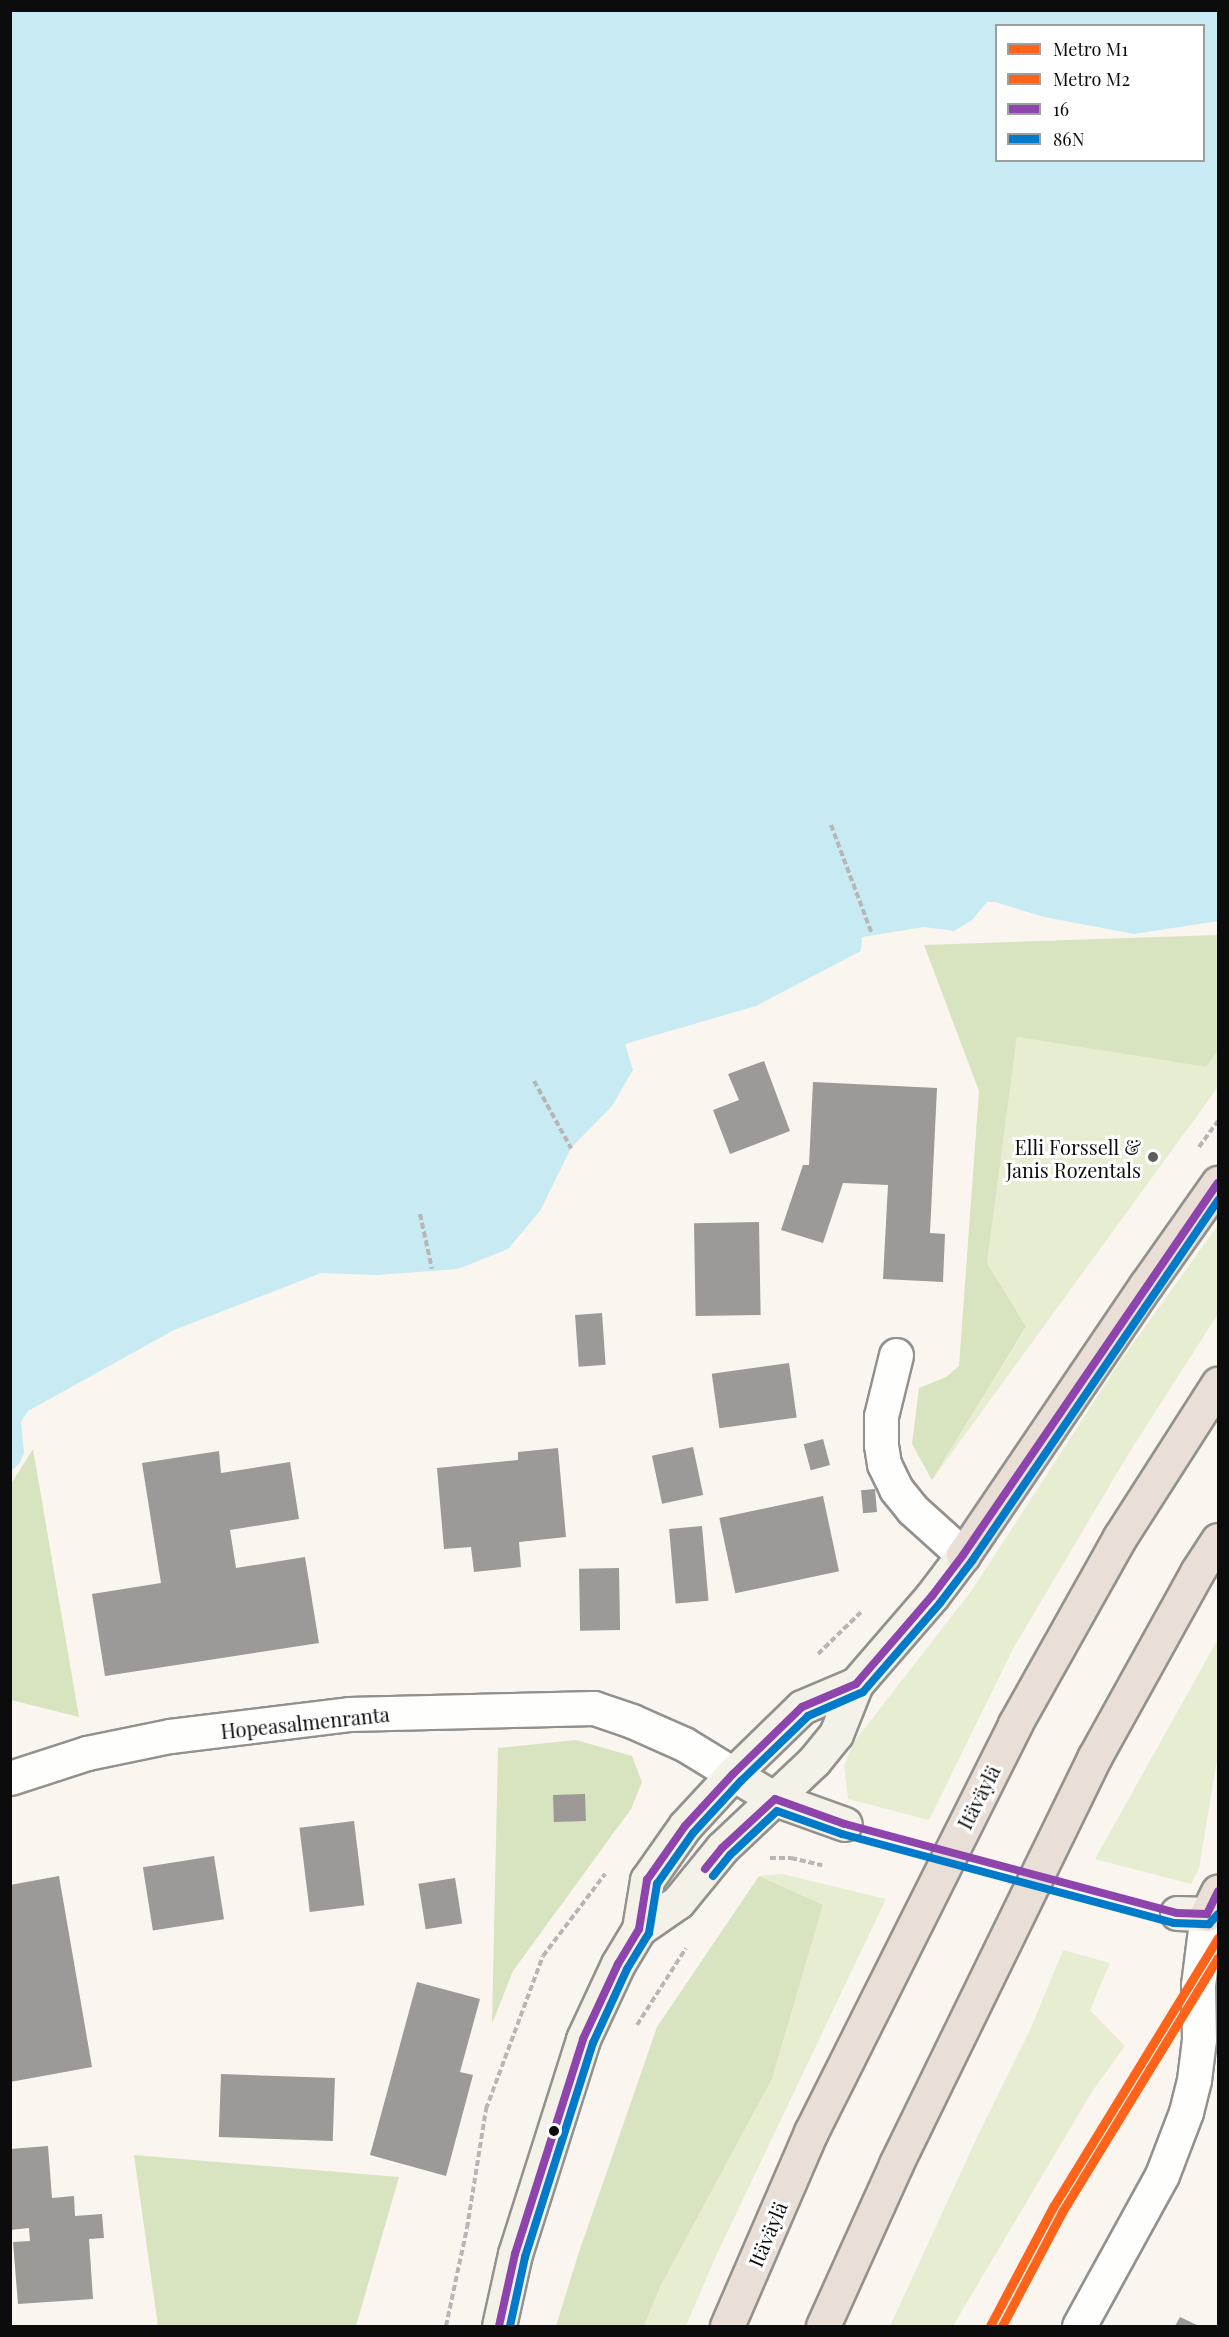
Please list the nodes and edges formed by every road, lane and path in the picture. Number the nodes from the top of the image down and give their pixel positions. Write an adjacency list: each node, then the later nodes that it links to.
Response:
1 (831, 825): 2 (path)
2 (872, 934)
3 (534, 1081): 4 (path)
4 (571, 1148)
5 (1218, 1183): 11 (highway)
6 (420, 1214): 7 (path)
7 (432, 1269)
8 (896, 1355): 11 (street)
9 (1218, 1383): 28 (highway, Itäväylä)
10 (1218, 1540): 29 (highway)
11 (963, 1555): 14 (main road)
12 (866, 1608): 13 (path)
13 (815, 1657)
14 (856, 1684): 15 (main road); 17 (main road)
15 (733, 1774): 16 (street, Hopeasalmenranta); 17 (main road); 23 (main road)
16 (10, 1778)
17 (775, 1799): 18 (main road); 23 (main road)
18 (845, 1824)
19 (768, 1857): 20 (path)
20 (822, 1865)
21 (606, 1873): 26 (path)
22 (1205, 1908): 30 (street)
23 (639, 1929): 27 (main road)
24 (687, 1946): 25 (path)
25 (632, 2033)
26 (446, 2326)
27 (499, 2326)
28 (727, 2326)
29 (823, 2326)
30 (1079, 2326)

